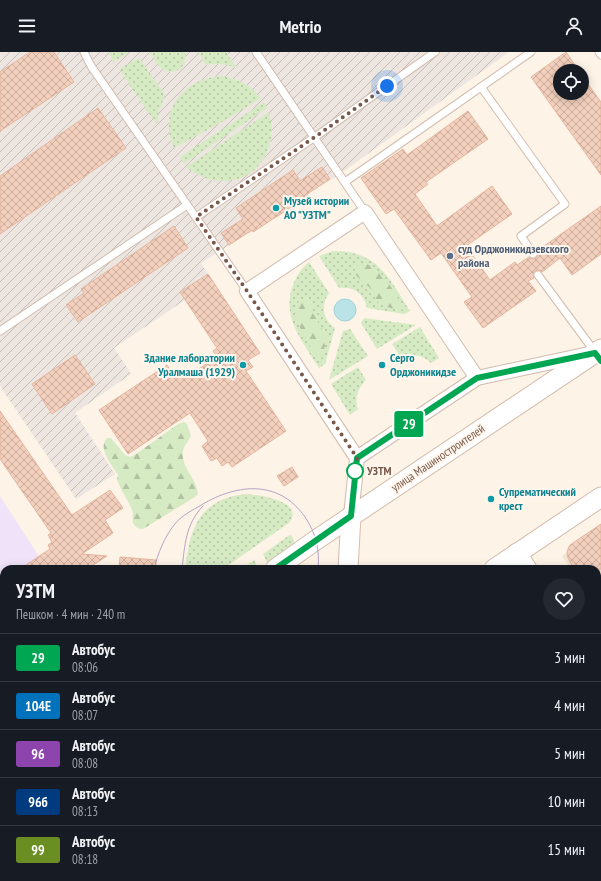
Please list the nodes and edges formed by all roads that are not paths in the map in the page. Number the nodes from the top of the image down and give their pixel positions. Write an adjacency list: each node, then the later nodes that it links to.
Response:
1 (84, 52): 10 (lane)
2 (256, 52): 8 (lane)
3 (435, 52): 8 (lane)
4 (531, 52): 7 (lane)
5 (599, 52): 6 (lane)
6 (601, 55)
7 (481, 87): 9 (lane); 13 (lane)
8 (315, 137): 9 (lane); 12 (lane)
9 (345, 182): 11 (lane)
10 (187, 205): 12 (lane); 16 (lane)
11 (365, 212): 15 (street); 18 (street)
12 (196, 217): 15 (lane)
13 (533, 254)
14 (538, 275): 17 (lane)
15 (247, 291): 19 (street)
16 (0, 331)
17 (599, 354): 18 (street); 21 (main road, улица Машиностроителей)
18 (477, 378): 19 (street)
19 (357, 458): 21 (street)
20 (601, 497): 22 (main road)
21 (351, 516): 23 (main road, улица Машиностроителей); 24 (main road)
22 (517, 553): 25 (main road); 26 (main road)
23 (281, 565)
24 (348, 565)
25 (500, 565)
26 (524, 565)

